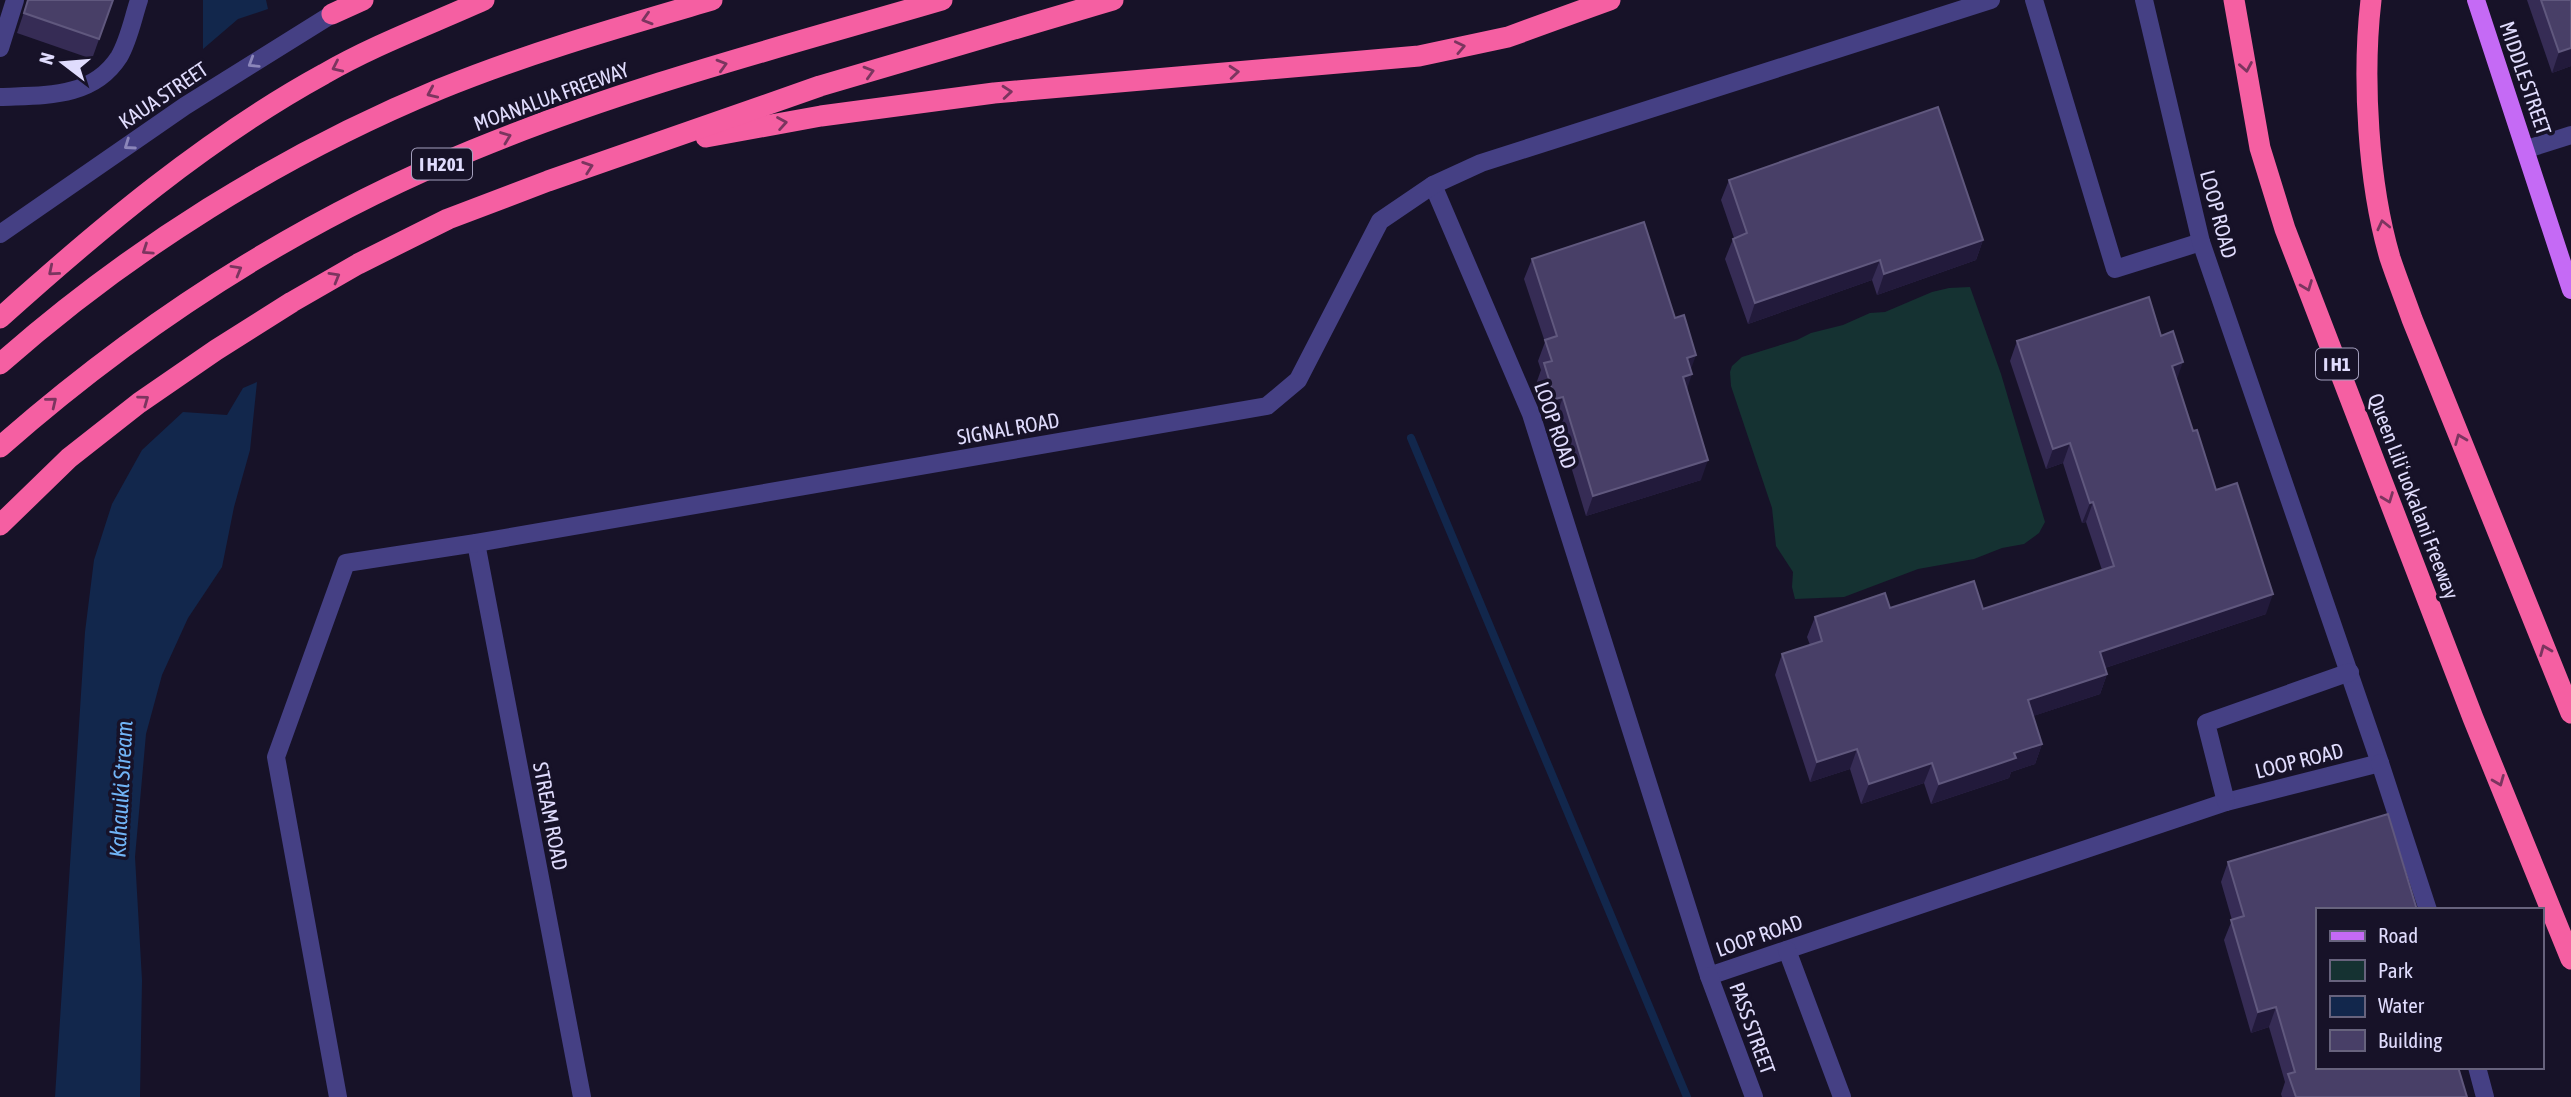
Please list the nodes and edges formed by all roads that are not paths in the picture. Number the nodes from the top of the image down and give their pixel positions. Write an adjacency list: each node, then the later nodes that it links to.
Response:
1 (15, 0): 17 (street)
2 (139, 0): 18 (street)
3 (354, 0): 16 (street, KAUA STREET)
4 (363, 0): 16 (highway)
5 (484, 0): 27 (highway, one-way to 27)
6 (712, 0): 28 (highway, MOANALUA FREEWAY, one-way to 28)
7 (942, 0): 29 (highway, MOANALUA FREEWAY / I H201, one-way to 7)
8 (1113, 0): 20 (highway, one-way to 8)
9 (1611, 0): 20 (highway, one-way to 9)
10 (1991, 0): 22 (street)
11 (2034, 0): 24 (street)
12 (2144, 0): 24 (street, LOOP ROAD)
13 (2234, 0): 38 (highway, Queen Liliʻuokalani Freeway / I H1, one-way to 38)
14 (2371, 0): 33 (highway, one-way to 14)
15 (2476, 0): 21 (main road, MIDDLE STREET)
16 (332, 14): 23 (street, KAUA STREET, one-way to 23)
17 (0, 48)
18 (0, 97)
19 (2571, 135): 21 (street)
20 (642, 148): 30 (highway, one-way to 20)
21 (2527, 149): 25 (main road, MIDDLE STREET)
22 (1433, 185): 31 (street, SIGNAL ROAD); 39 (street, LOOP ROAD)
23 (0, 234)
24 (2201, 242): 32 (street, LOOP ROAD)
25 (2565, 248): 26 (main road, MIDDLE STREET)
26 (2571, 290)
27 (0, 318)
28 (0, 364)
29 (0, 447)
30 (0, 525)
31 (477, 543): 41 (street, SIGNAL ROAD); 42 (street, STREAM ROAD)
32 (2350, 672): 34 (street, LOOP ROAD); 35 (street)
33 (2571, 713)
34 (2380, 763): 35 (street, LOOP ROAD); 36 (street)
35 (2226, 802): 37 (street, LOOP ROAD)
36 (2427, 908)
37 (1787, 950): 39 (street, LOOP ROAD); 44 (street)
38 (2571, 959)
39 (1709, 976): 43 (street, PASS STREET)
40 (2478, 1069): 45 (street)
41 (338, 1097)
42 (582, 1097)
43 (1754, 1097)
44 (1842, 1097)
45 (2486, 1097)

